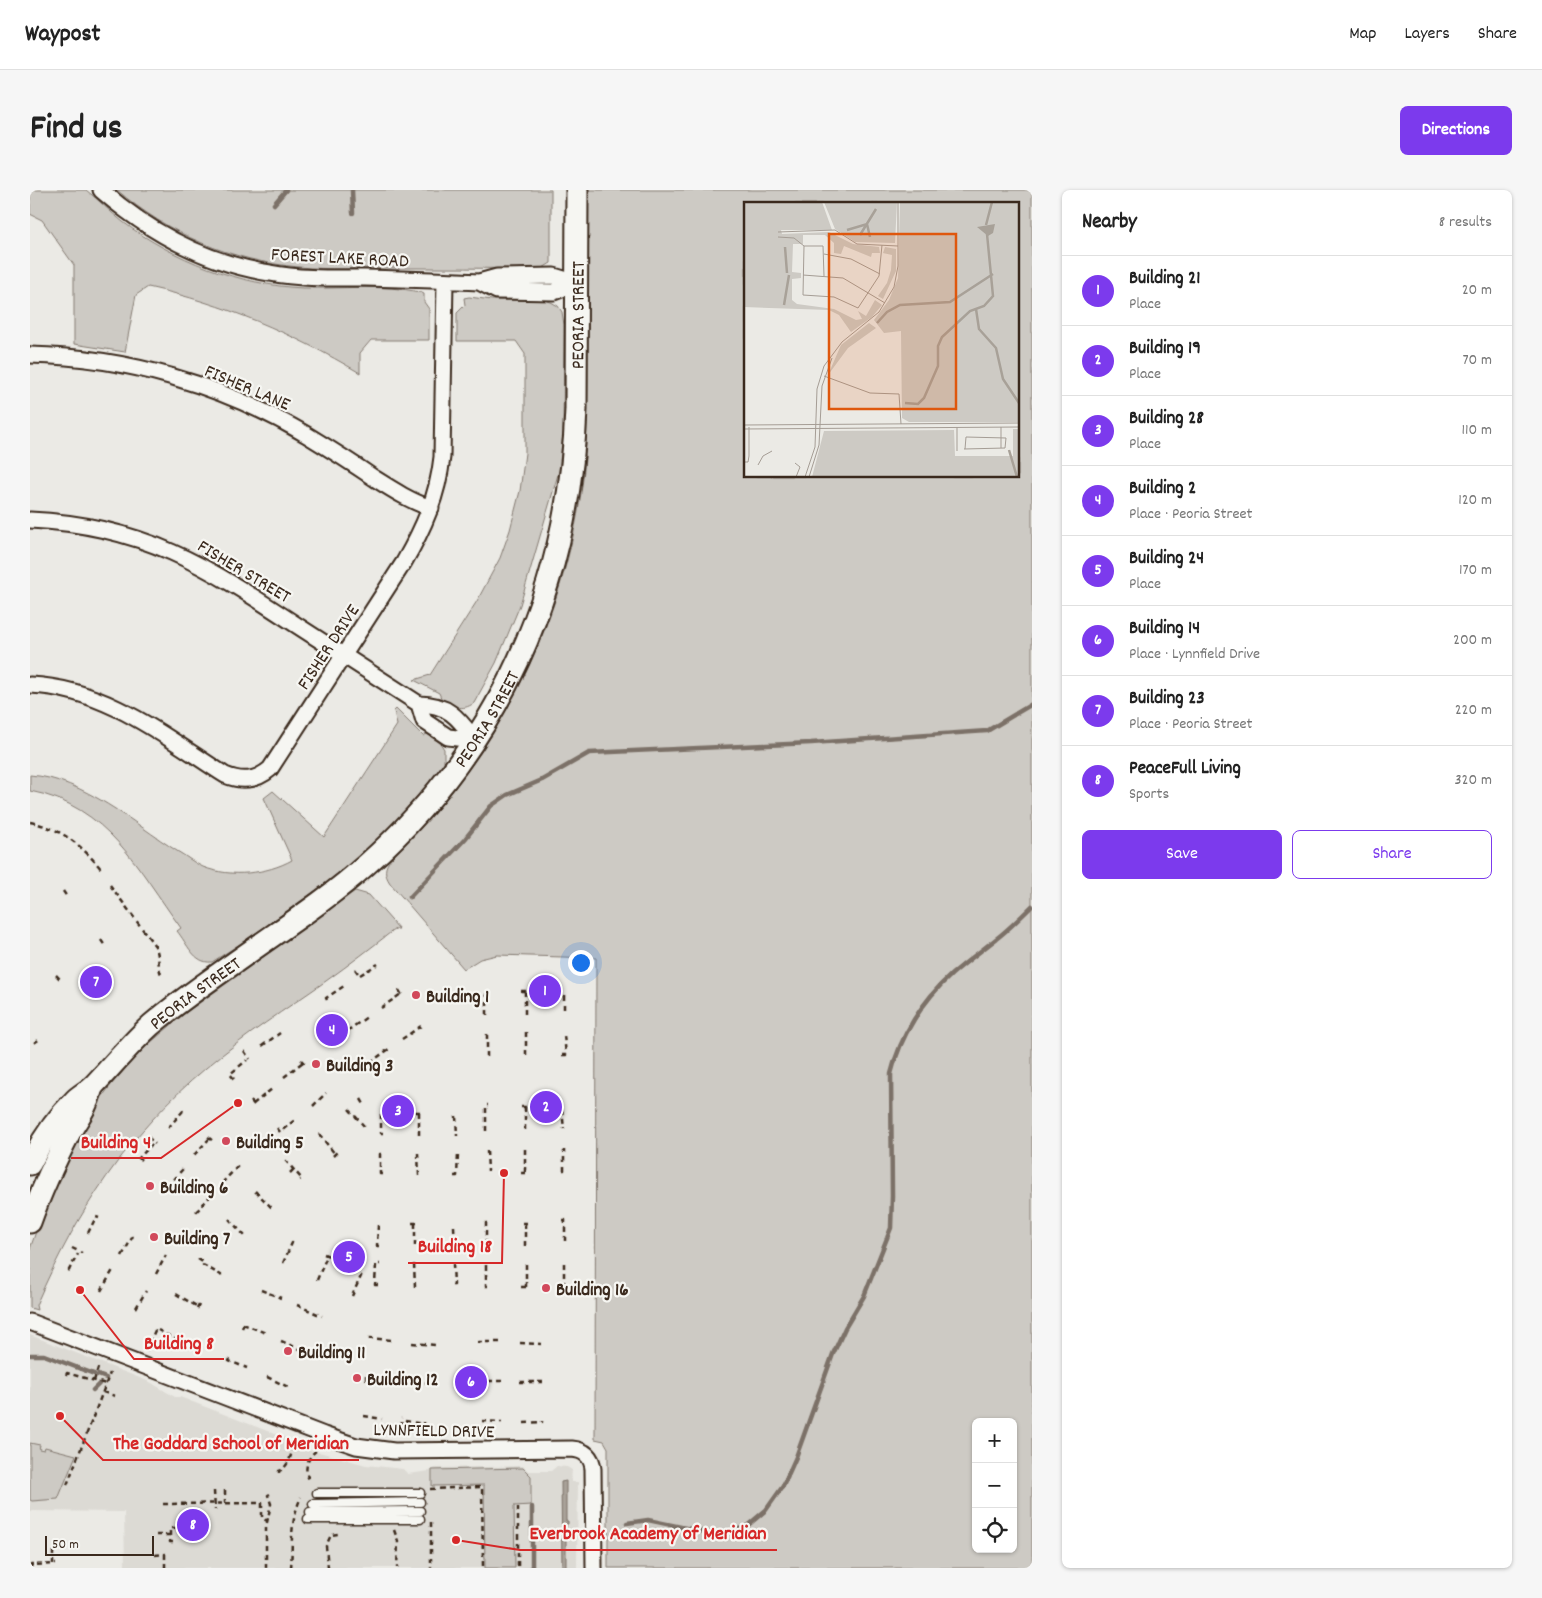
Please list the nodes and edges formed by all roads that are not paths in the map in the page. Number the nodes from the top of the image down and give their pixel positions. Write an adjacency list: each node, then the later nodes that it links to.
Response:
1 (101, 190): 3 (street, FOREST LAKE ROAD)
2 (577, 190): 4 (main road, PEORIA STREET)
3 (445, 280): 4 (street, FOREST LAKE ROAD); 6 (street, FISHER DRIVE)
4 (577, 283): 11 (main road, PEORIA STREET)
5 (30, 355): 6 (street, FISHER LANE)
6 (431, 508): 8 (street, FISHER DRIVE)
7 (30, 520): 8 (street, FISHER STREET)
8 (344, 656): 9 (street, FISHER DRIVE); 10 (street, FISHER STREET)
9 (30, 685)
10 (419, 704): 11 (street, FISHER STREET); 11 (street, FISHER STREET)
11 (475, 740): 12 (main road, PEORIA STREET)
12 (92, 1088): 13 (main road, PEORIA STREET); 14 (main road, PEORIA STREET)
13 (30, 1164)
14 (30, 1222)
15 (30, 1322): 20 (street, LYNNFIELD DRIVE)
16 (317, 1493): 17 (lane)
17 (420, 1493)
18 (313, 1504): 19 (lane)
19 (309, 1516)
20 (594, 1568)

